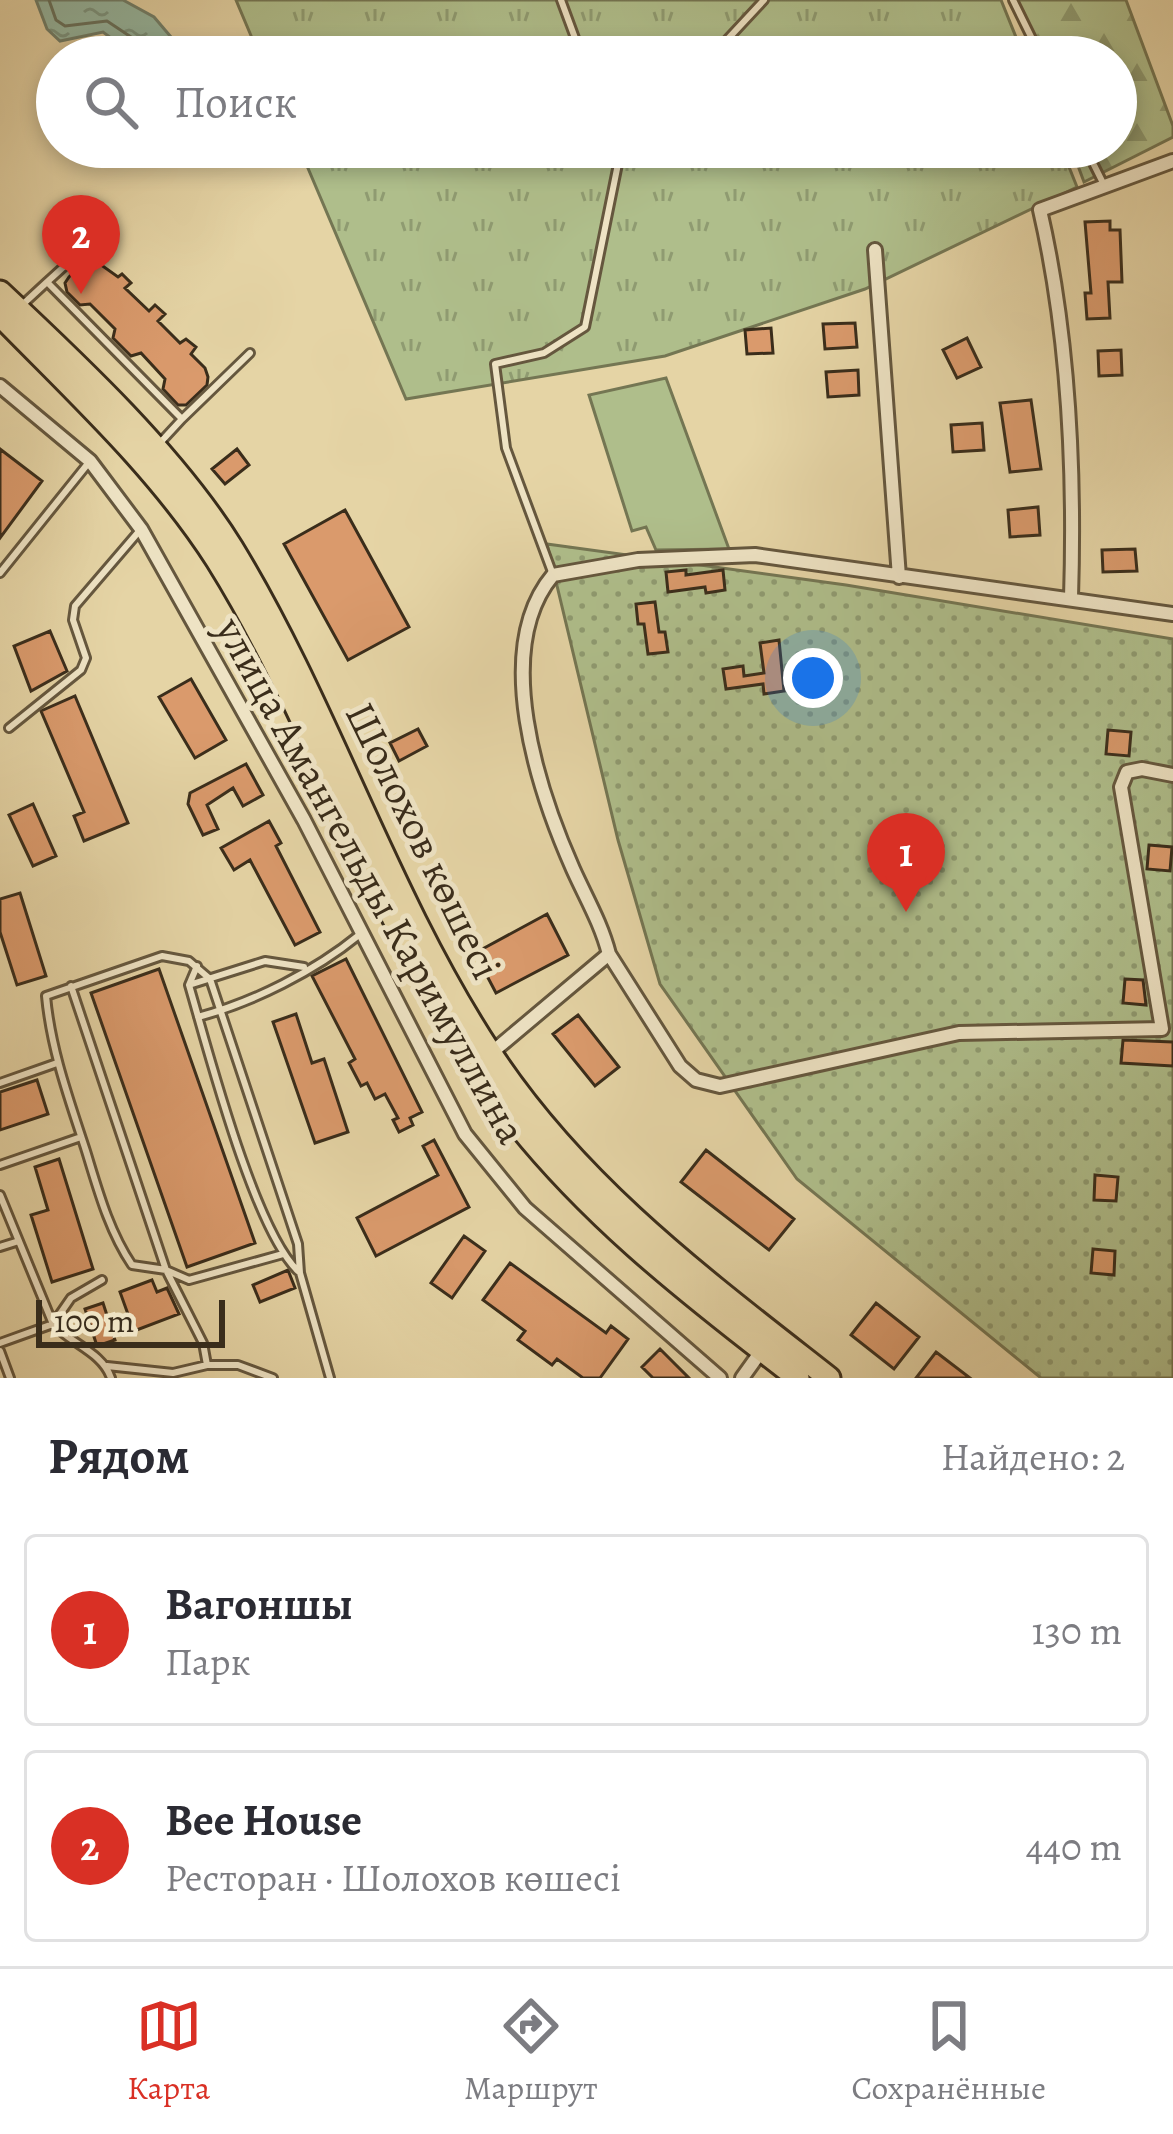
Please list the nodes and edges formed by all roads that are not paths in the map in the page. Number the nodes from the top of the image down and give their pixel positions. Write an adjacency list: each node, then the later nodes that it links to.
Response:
1 (561, 0): 4 (lane)
2 (764, 0): 5 (lane)
3 (1012, 0): 6 (lane)
4 (574, 36)
5 (731, 36)
6 (1030, 36)
7 (1173, 161): 10 (street)
8 (617, 168): 23 (lane)
9 (1096, 168): 10 (lane)
10 (1106, 189): 25 (street)
11 (91, 242): 13 (lane)
12 (875, 250): 24 (street)
13 (47, 282): 15 (lane); 18 (lane)
14 (0, 292): 15 (highway, Шолохов көшесі)
15 (9, 312): 19 (highway, Шолохов көшесі); 29 (highway, Шолохов көшесі)
16 (250, 353): 18 (lane)
17 (0, 386): 20 (street, улица Амангельды Каримуллина)
18 (182, 419): 19 (lane)
19 (156, 448): 29 (highway, Шолохов көшесі)
20 (90, 461): 21 (street, улица Амангельды Каримуллина); 22 (lane)
21 (140, 530): 27 (lane); 30 (street, улица Амангельды Каримуллина)
22 (0, 573)
23 (553, 575): 24 (street); 31 (street)
24 (899, 577): 25 (street)
25 (1070, 598): 26 (street)
26 (1173, 614)
27 (9, 728)
28 (1173, 775): 31 (street)
29 (401, 907): 30 (street); 39 (highway, Шолохов көшесі); 52 (highway, Шолохов көшесі)
30 (362, 933): 33 (lane); 60 (street, улица Амангельды Каримуллина)
31 (610, 954): 39 (street)
32 (197, 966): 34 (lane); 35 (lane); 36 (lane)
33 (308, 968): 34 (lane); 37 (lane)
34 (210, 979): 35 (lane); 37 (lane)
35 (189, 985): 38 (lane)
36 (71, 986): 40 (lane); 48 (lane)
37 (220, 1011): 38 (lane); 49 (lane)
38 (198, 1016): 47 (lane)
39 (490, 1054): 52 (highway, Шолохов көшесі)
40 (57, 1063): 41 (lane); 42 (lane)
41 (0, 1082)
42 (81, 1136): 43 (lane); 48 (lane)
43 (0, 1166)
44 (0, 1195): 45 (lane)
45 (19, 1241): 46 (lane); 51 (lane)
46 (0, 1247)
47 (283, 1254): 48 (lane); 49 (lane)
48 (166, 1270): 54 (lane)
49 (300, 1274): 59 (lane)
50 (102, 1280): 51 (lane)
51 (53, 1324): 53 (lane); 55 (lane)
52 (768, 1343): 61 (street); 62 (highway, Шолохов көшесі); 63 (highway, Шолохов көшесі)
53 (0, 1347): 56 (lane)
54 (207, 1365): 55 (lane); 58 (lane)
55 (107, 1366): 57 (lane)
56 (10, 1378)
57 (111, 1378)
58 (274, 1378)
59 (330, 1378)
60 (720, 1378)
61 (742, 1378)
62 (798, 1378)
63 (829, 1378)

